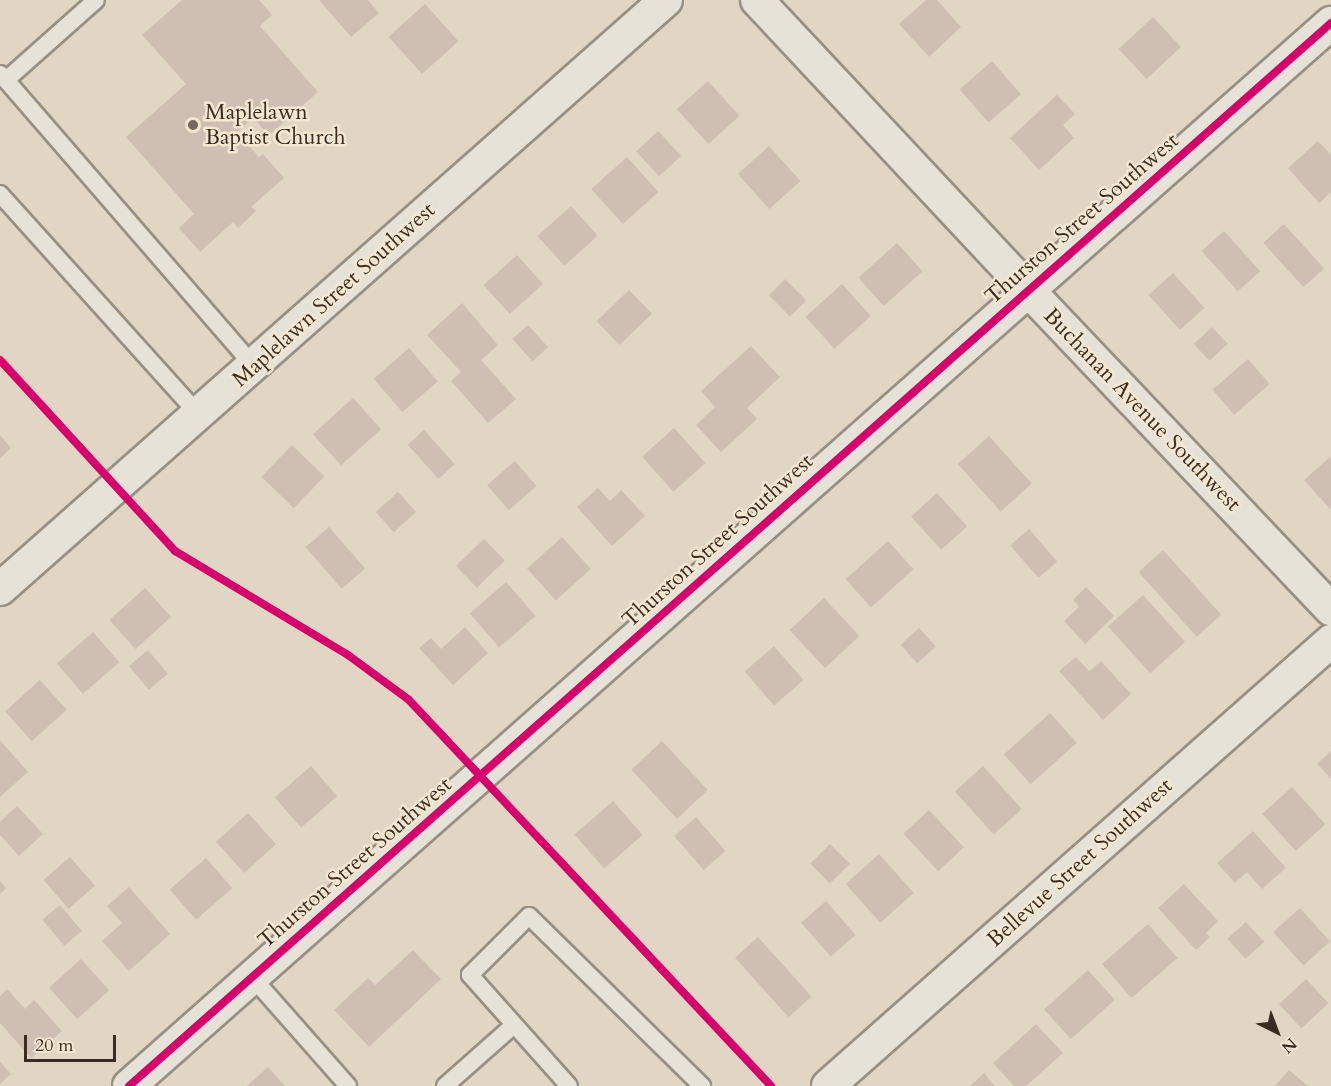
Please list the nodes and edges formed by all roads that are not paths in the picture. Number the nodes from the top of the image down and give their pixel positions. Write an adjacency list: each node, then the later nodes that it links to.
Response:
1 (96, 0): 5 (lane)
2 (666, 0): 8 (street, Maplelawn Street Southwest)
3 (757, 0): 7 (street, Buchanan Avenue Southwest)
4 (1331, 23): 7 (street, Thurston Street Southwest)
5 (3, 77): 8 (lane)
6 (0, 194): 9 (lane)
7 (1028, 291): 11 (street, Buchanan Avenue Southwest); 13 (street, Thurston Street Southwest)
8 (254, 366): 9 (street, Maplelawn Street Southwest)
9 (199, 416): 10 (street, Maplelawn Street Southwest)
10 (0, 589)
11 (1331, 609)
12 (1331, 641): 20 (street, Bellevue Street Southwest)
13 (252, 977): 15 (street, Thurston Street Southwest); 16 (lane)
14 (514, 1024): 17 (lane); 18 (lane); 19 (lane)
15 (129, 1086)
16 (348, 1086)
17 (445, 1086)
18 (569, 1086)
19 (702, 1086)
20 (828, 1086)

